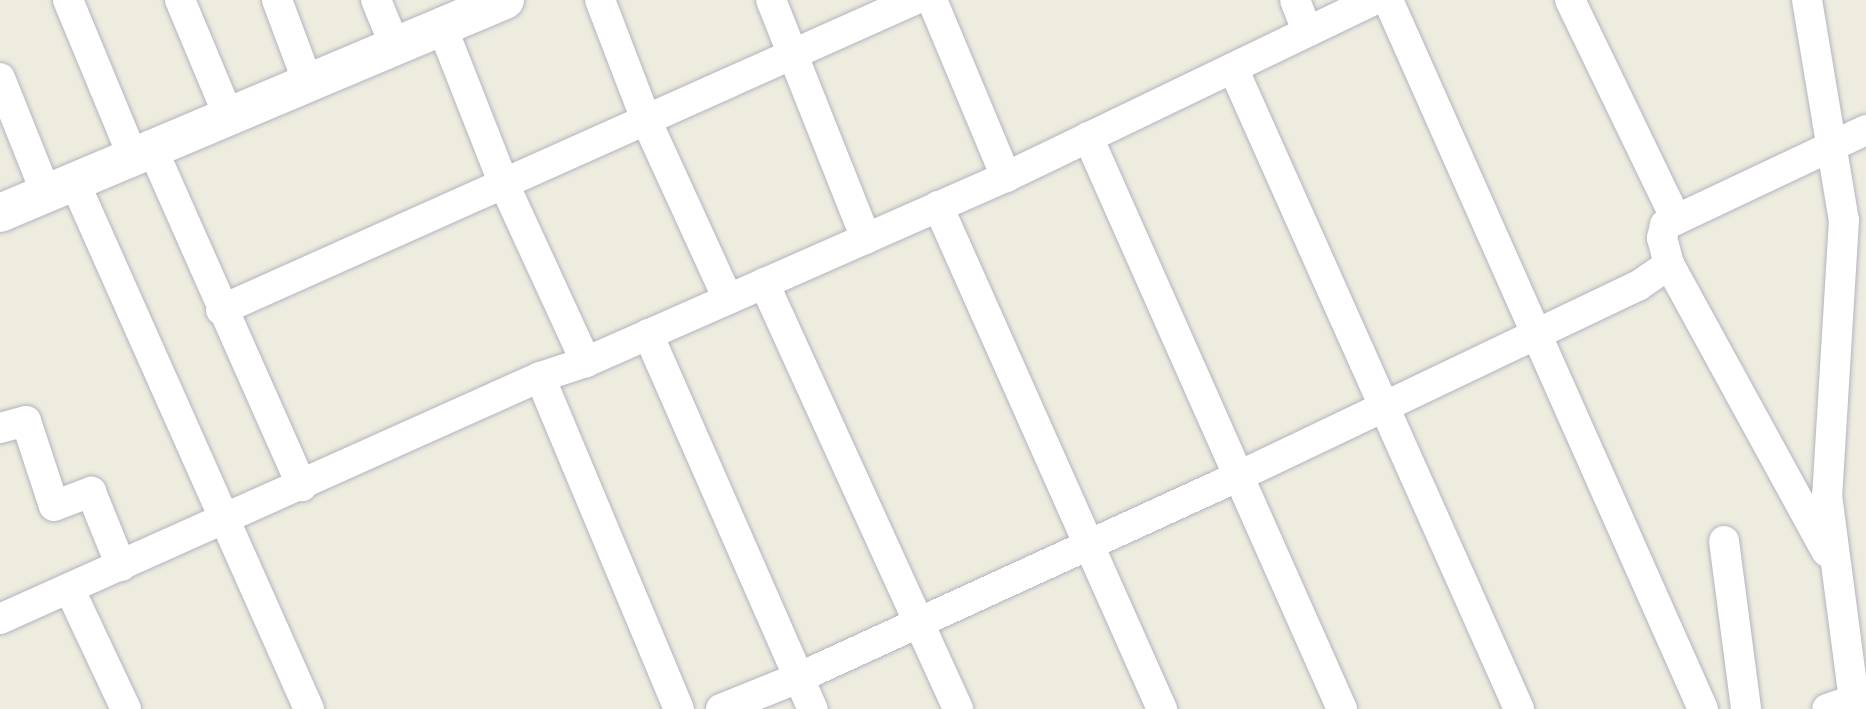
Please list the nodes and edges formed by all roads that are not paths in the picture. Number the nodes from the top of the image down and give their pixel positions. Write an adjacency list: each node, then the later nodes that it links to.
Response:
1 (68, 0): 26 (street)
2 (180, 0): 21 (street)
3 (277, 0): 20 (street)
4 (376, 0): 16 (street)
5 (600, 0): 22 (street)
6 (771, 0): 17 (street)
7 (914, 0): 17 (street)
8 (932, 0): 27 (street)
9 (1295, 0): 15 (street)
10 (1570, 0): 32 (street)
11 (1807, 0): 25 (street)
12 (1370, 2): 15 (street); 39 (street)
13 (488, 3): 14 (main road)
14 (442, 26): 16 (main road); 28 (street)
15 (1307, 32): 18 (street)
16 (395, 46): 20 (main road)
17 (794, 54): 22 (street); 33 (street)
18 (1233, 68): 24 (street); 42 (street)
19 (0, 78): 29 (street)
20 (307, 83): 21 (main road)
21 (229, 117): 26 (main road)
22 (646, 120): 28 (street); 36 (street)
23 (1866, 130): 25 (street)
24 (1088, 137): 27 (street); 44 (street)
25 (1829, 150): 32 (street); 50 (street)
26 (142, 153): 29 (main road); 37 (street)
27 (1006, 177): 30 (street)
28 (504, 184): 37 (street); 40 (street)
29 (60, 187): 31 (main road); 46 (street)
30 (939, 206): 33 (street); 48 (street)
31 (0, 213)
32 (1676, 219): 34 (street)
33 (866, 239): 35 (street)
34 (1669, 264): 39 (street); 50 (street)
35 (765, 283): 36 (street); 53 (street)
36 (728, 299): 38 (street)
37 (221, 310): 45 (street)
38 (648, 334): 40 (street); 54 (street)
39 (1536, 335): 42 (street); 65 (street)
40 (586, 362): 41 (street)
41 (540, 377): 45 (street); 58 (street)
42 (1384, 407): 44 (street); 64 (street)
43 (0, 428): 49 (street)
44 (1239, 476): 48 (street); 63 (street)
45 (302, 486): 46 (street)
46 (223, 521): 49 (street); 57 (street)
47 (1724, 541): 66 (street)
48 (1090, 543): 53 (street); 62 (street)
49 (121, 566): 51 (street)
50 (1835, 567): 55 (street)
51 (69, 588): 52 (street); 56 (street)
52 (0, 619)
53 (919, 622): 54 (street); 61 (street)
54 (798, 678): 59 (street); 60 (street)
55 (1859, 678): 67 (street)
56 (126, 709)
57 (309, 709)
58 (679, 709)
59 (721, 709)
60 (813, 709)
61 (958, 709)
62 (1162, 709)
63 (1342, 709)
64 (1519, 709)
65 (1703, 709)
66 (1746, 709)
67 (1827, 709)

